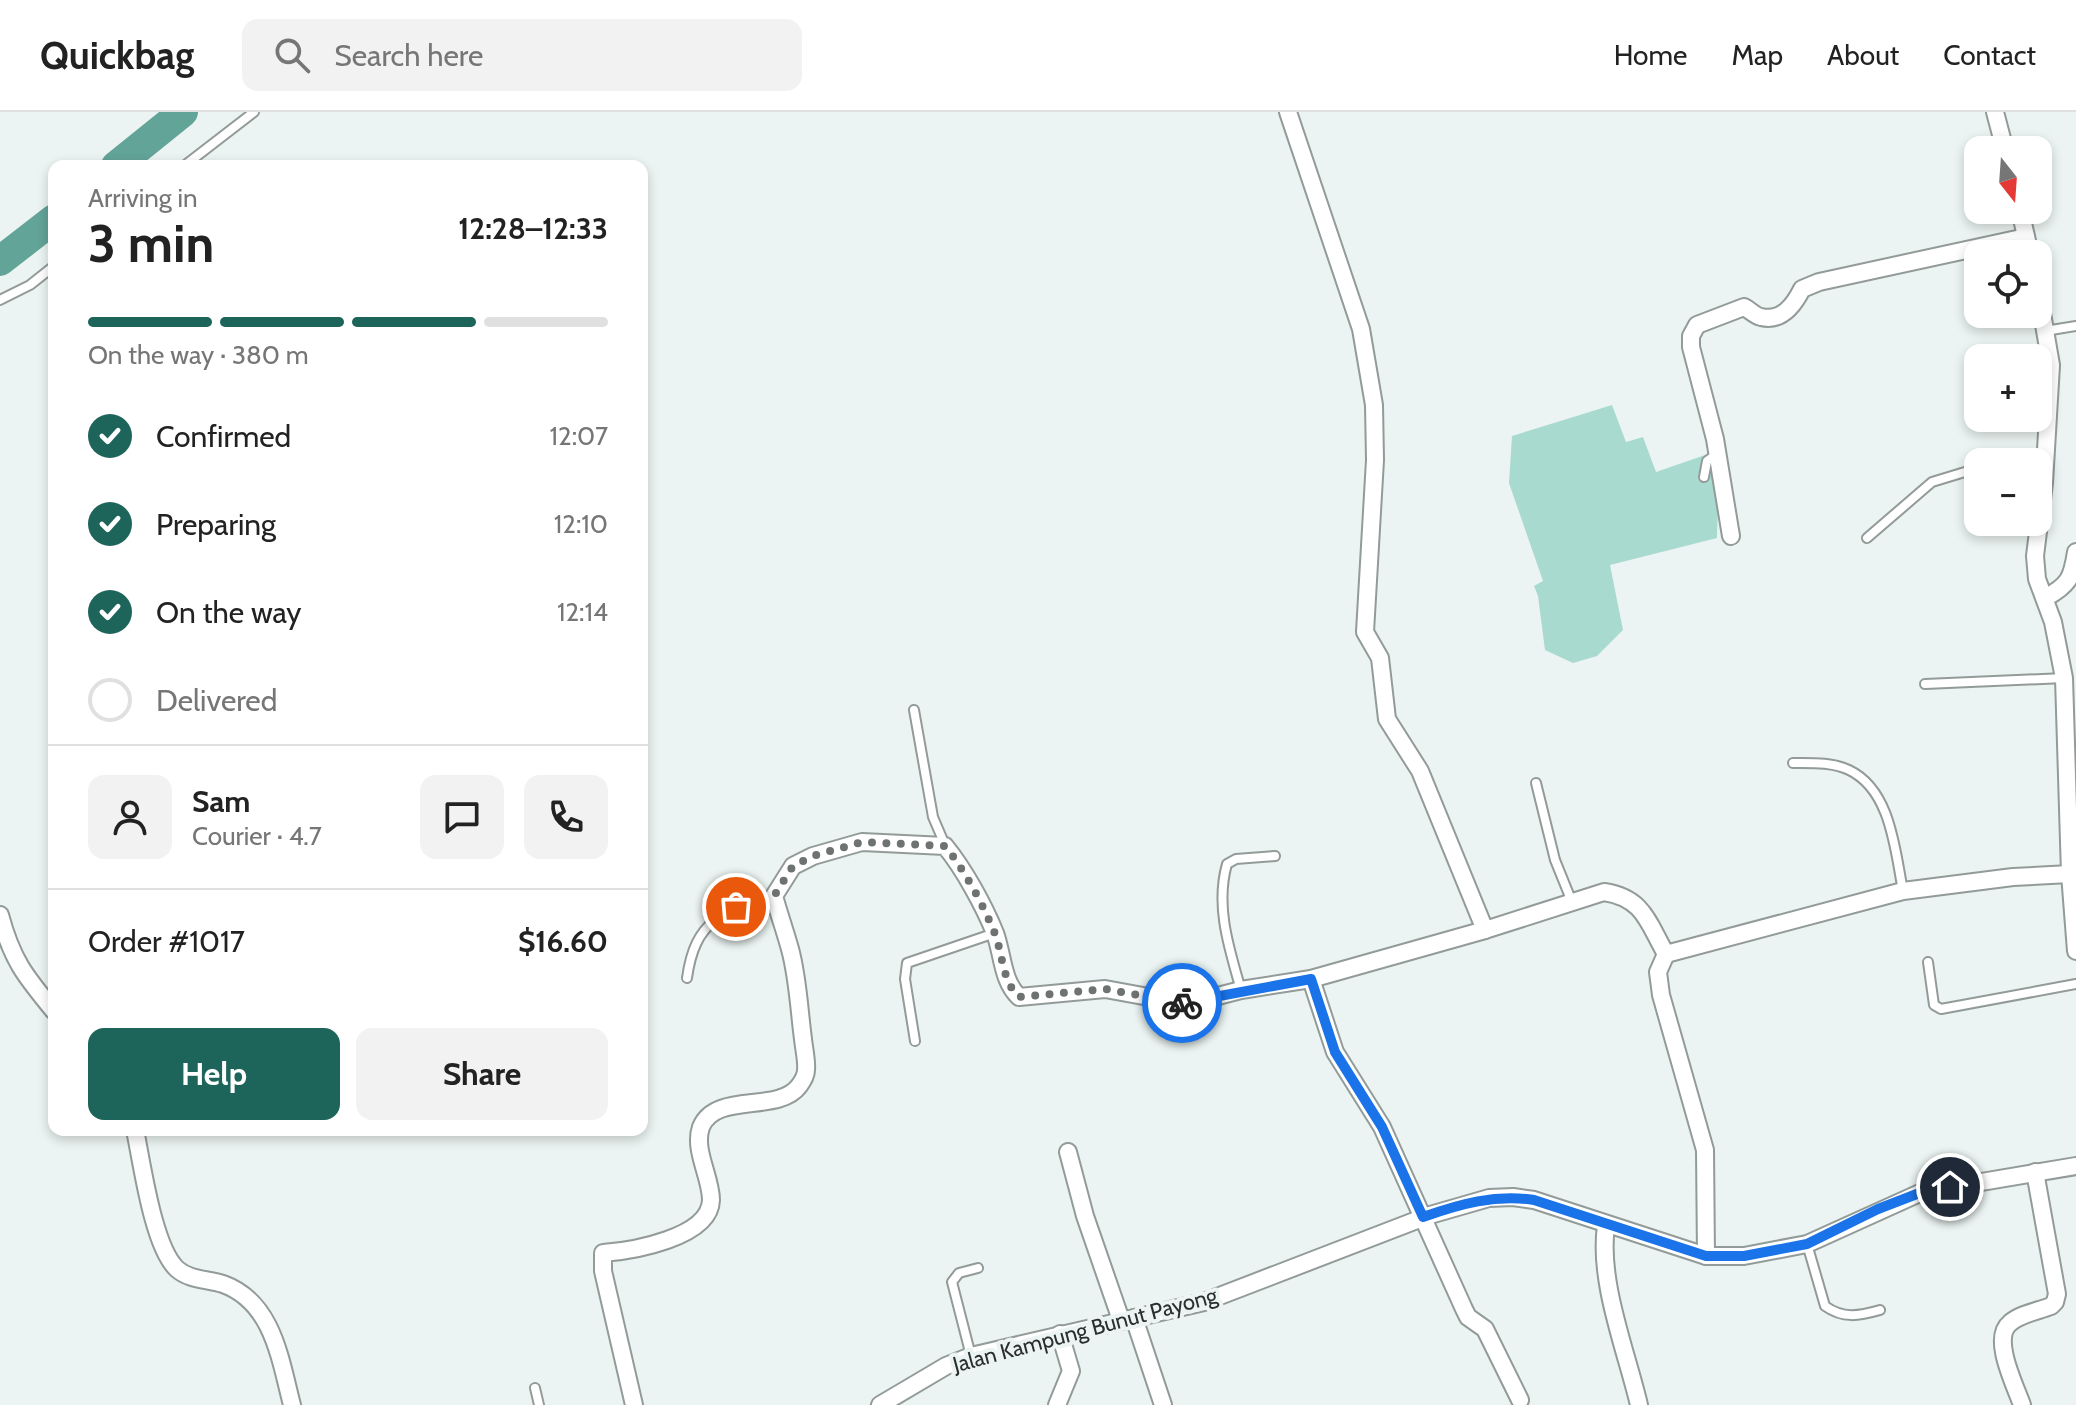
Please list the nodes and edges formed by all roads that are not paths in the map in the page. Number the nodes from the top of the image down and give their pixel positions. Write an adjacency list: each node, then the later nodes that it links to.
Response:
1 (254, 112): 5 (lane)
2 (1288, 112): 34 (street)
3 (1995, 112): 4 (street)
4 (2001, 136)
5 (192, 160)
6 (1964, 257): 13 (street)
7 (48, 271): 8 (lane)
8 (0, 300)
9 (2076, 326): 11 (lane)
10 (2044, 328): 11 (street)
11 (2045, 331): 12 (street)
12 (2044, 448)
13 (1718, 453): 15 (lane); 16 (street)
14 (1964, 472): 18 (lane)
15 (1704, 477)
16 (1731, 536)
17 (2037, 536): 20 (street)
18 (1867, 538)
19 (2076, 552): 20 (street)
20 (2045, 598): 21 (street)
21 (2064, 678): 22 (lane); 28 (street)
22 (1925, 684)
23 (914, 710): 26 (lane)
24 (1793, 763): 30 (lane)
25 (1536, 783): 32 (lane)
26 (945, 846): 31 (street); 35 (street)
27 (1275, 856): 42 (lane)
28 (2073, 856): 29 (street)
29 (2070, 874): 30 (street); 36 (street)
30 (1903, 891): 37 (street)
31 (774, 896): 39 (lane); 62 (street)
32 (1572, 903): 34 (street); 37 (street)
33 (0, 915): 43 (street)
34 (1485, 930): 40 (street)
35 (995, 933): 42 (street); 44 (lane)
36 (2076, 951)
37 (1666, 954): 52 (street)
38 (1928, 962): 41 (lane)
39 (687, 978)
40 (1311, 979): 42 (street); 49 (street)
41 (2076, 984)
42 (1241, 990)
43 (48, 1004)
44 (915, 1041)
45 (136, 1136): 60 (street)
46 (1068, 1152): 55 (street)
47 (2076, 1166): 48 (street, Jalan Kampung Bunut Payong)
48 (2035, 1172): 51 (street, Jalan Kampung Bunut Payong); 67 (street)
49 (1423, 1217): 50 (street, Jalan Kampung Bunut Payong); 55 (street, Jalan Kampung Bunut Payong); 59 (street)
50 (1606, 1226): 52 (street, Jalan Kampung Bunut Payong); 66 (street)
51 (1807, 1244): 52 (street, Jalan Kampung Bunut Payong); 54 (lane)
52 (1706, 1256)
53 (978, 1268): 57 (lane)
54 (1880, 1310)
55 (1128, 1319): 56 (street, Jalan Kampung Bunut Payong); 65 (street)
56 (1060, 1334): 57 (street, Jalan Kampung Bunut Payong); 64 (street)
57 (971, 1356): 63 (street, Jalan Kampung Bunut Payong)
58 (535, 1388): 61 (lane)
59 (1520, 1400)
60 (292, 1405)
61 (539, 1405)
62 (634, 1405)
63 (880, 1405)
64 (1057, 1405)
65 (1163, 1405)
66 (1639, 1405)
67 (2022, 1405)

